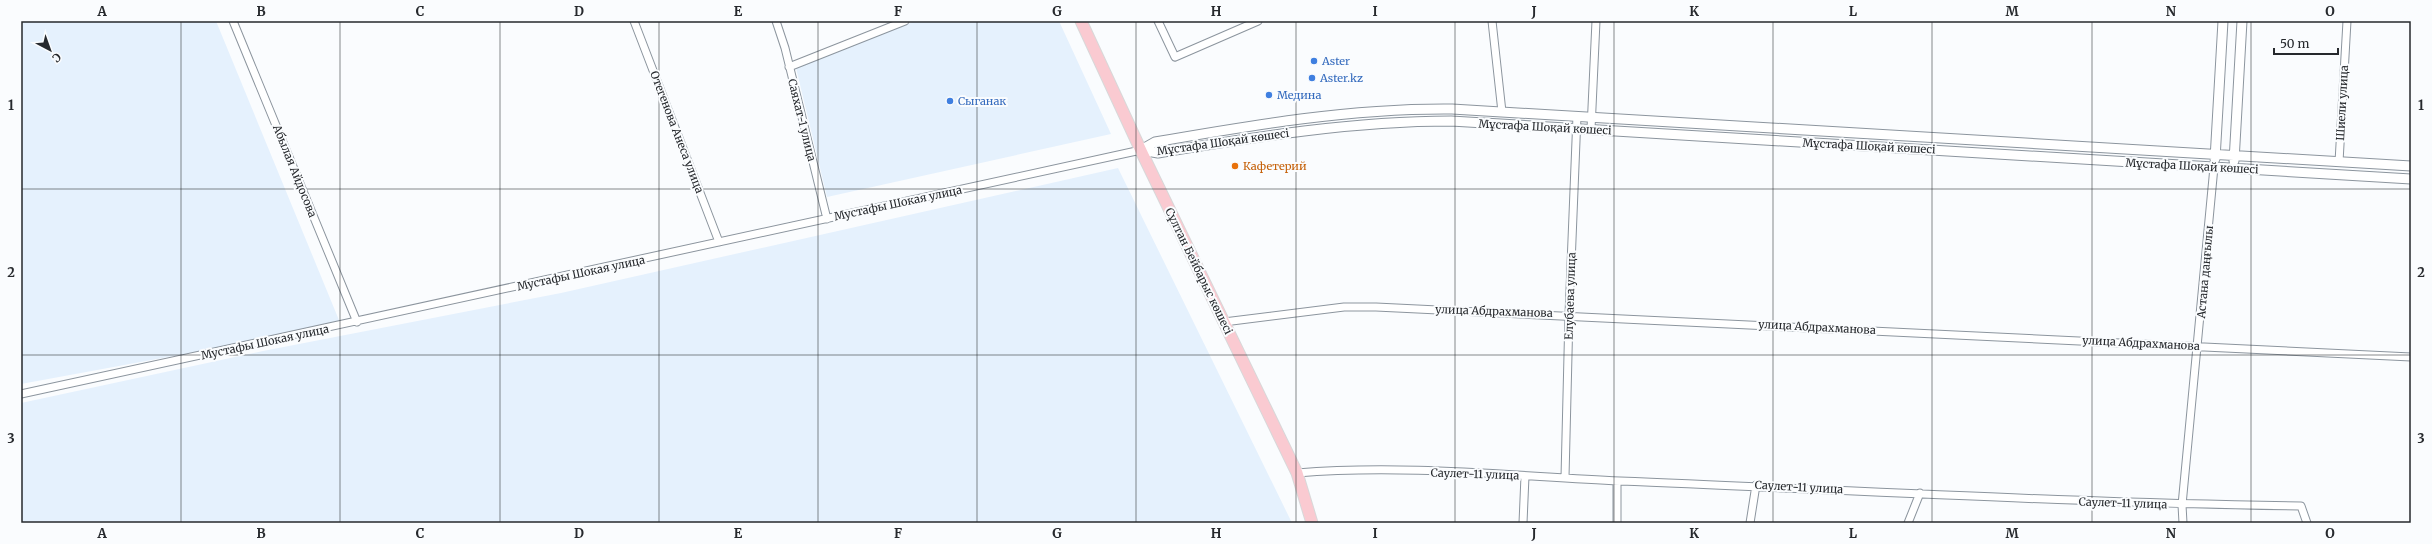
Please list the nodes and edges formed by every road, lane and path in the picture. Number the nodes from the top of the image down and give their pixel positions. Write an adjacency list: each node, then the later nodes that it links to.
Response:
1 (233, 21): 30 (street, Абылая Айдосова)
2 (634, 21): 28 (street, Отегенова Анеса улица)
3 (776, 21): 13 (street, Саяхат-1 улица)
4 (905, 21): 13 (street)
5 (1081, 21): 19 (main road, Сұлтан Бейбарыс көшесі)
6 (1158, 21): 7 (street)
7 (1258, 21)
8 (1492, 21): 14 (street)
9 (1596, 21): 16 (street)
10 (2222, 21): 20 (street, Астана даңғылы)
11 (2242, 21): 21 (street)
12 (2347, 21): 22 (street, Шиели улица)
13 (790, 67): 27 (street, Саяхат-1 улица)
14 (1502, 112): 15 (street, Мұстафа Шоқай көшесі); 19 (street, Мұстафа Шоқай көшесі)
15 (1577, 116): 16 (street, Мұстафа Шоқай көшесі); 17 (street, Елубаева улица)
16 (1592, 117): 18 (street); 20 (street, Мұстафа Шоқай көшесі)
17 (1576, 128): 18 (street, Мұстафа Шоқай көшесі); 19 (street, Мұстафа Шоқай көшесі); 29 (street, Елубаева улица)
18 (1591, 129): 24 (street, Мұстафа Шоқай көшесі)
19 (1141, 150): 27 (street, Мустафы Шокая улица); 31 (main road, Сұлтан Бейбарыс көшесі)
20 (2215, 154): 21 (street, Мұстафа Шоқай көшесі); 24 (street, Астана даңғылы)
21 (2234, 156): 22 (street, Мұстафа Шоқай көшесі); 25 (street)
22 (2339, 162): 23 (street, Мұстафа Шоқай көшесі)
23 (2411, 166)
24 (2214, 167): 25 (street, Мұстафа Шоқай көшесі); 32 (street, Астана даңғылы)
25 (2234, 168): 26 (street, Мұстафа Шоқай көшесі)
26 (2411, 179)
27 (827, 219): 28 (street, Мустафы Шокая улица)
28 (719, 242): 30 (street, Мустафы Шокая улица)
29 (1569, 314): 31 (street, улица Абдрахманова); 32 (street, улица Абдрахманова); 37 (street, Елубаева улица)
30 (357, 322): 34 (street, Мустафы Шокая улица)
31 (1224, 322): 35 (main road, Сұлтан Бейбарыс көшесі)
32 (2198, 346): 33 (street, улица Абдрахманова); 41 (street, Астана даңғылы)
33 (2411, 357)
34 (21, 394)
35 (1297, 473): 36 (street, Саулет-11 улица); 42 (main road, Сұлтан Бейбарыс көшесі)
36 (1524, 476): 37 (street, Саулет-11 улица); 43 (street)
37 (1565, 477): 38 (street, Саулет-11 улица)
38 (1617, 480): 39 (street, Саулет-11 улица); 44 (street)
39 (1756, 485): 40 (street, Саулет-11 улица); 45 (street)
40 (1920, 493): 41 (street, Саулет-11 улица); 46 (street)
41 (2182, 505): 47 (street, Астана даңғылы); 48 (street, Саулет-11 улица)
42 (1312, 523)
43 (1523, 523)
44 (1617, 523)
45 (1750, 523)
46 (1908, 523)
47 (2183, 523)
48 (2307, 523)

